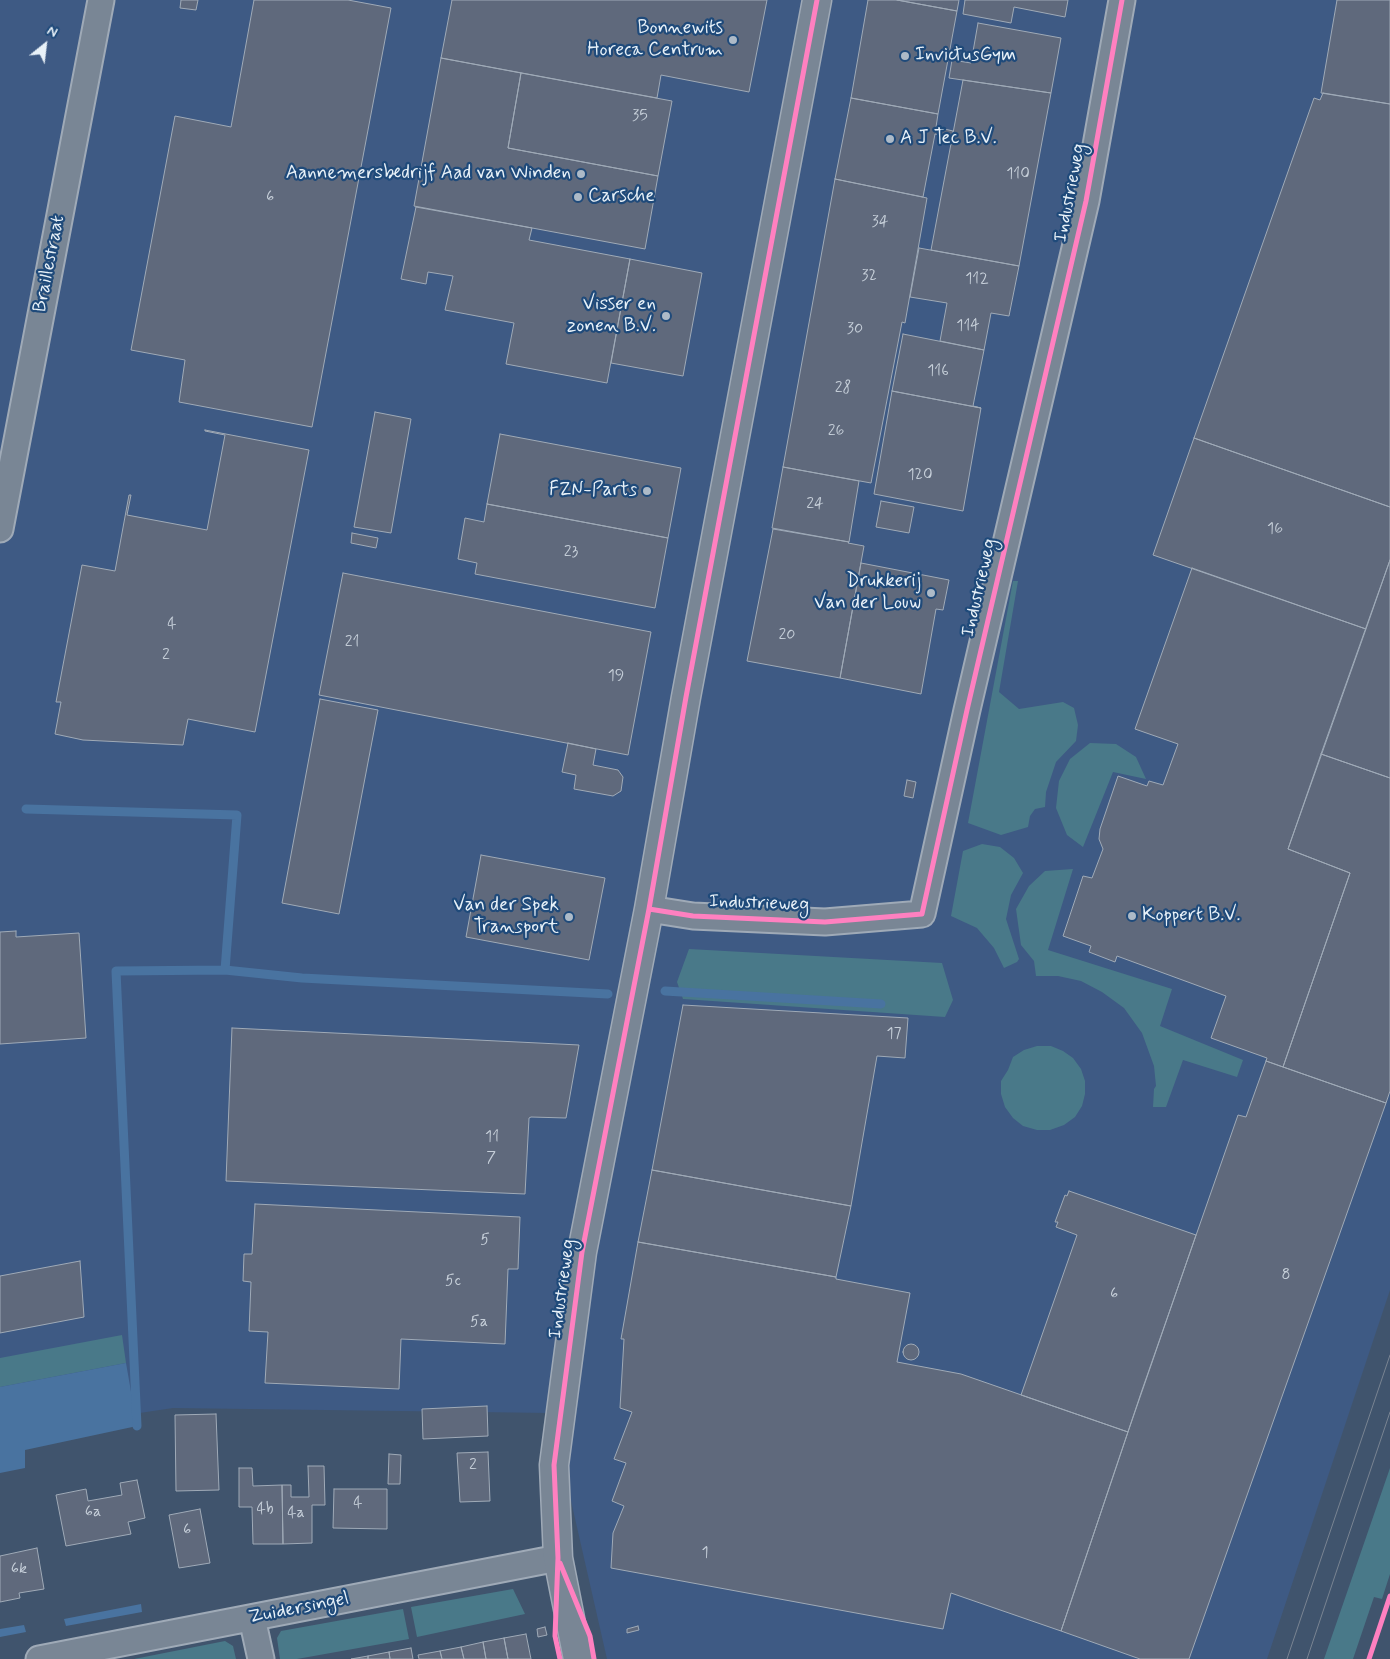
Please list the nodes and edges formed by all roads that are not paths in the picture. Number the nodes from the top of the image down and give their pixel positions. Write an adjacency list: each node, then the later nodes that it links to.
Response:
1 (101, 0): 4 (street, Braillestraat)
2 (817, 0): 5 (street, Industrieweg)
3 (1122, 0): 5 (street, Industrieweg)
4 (0, 529)
5 (649, 910): 6 (street, Industrieweg)
6 (558, 1558): 7 (street, Zuidersingel); 10 (street, Industrieweg)
7 (252, 1618): 8 (street, Zuidersingel); 9 (street)
8 (39, 1659)
9 (261, 1659)
10 (578, 1659)

